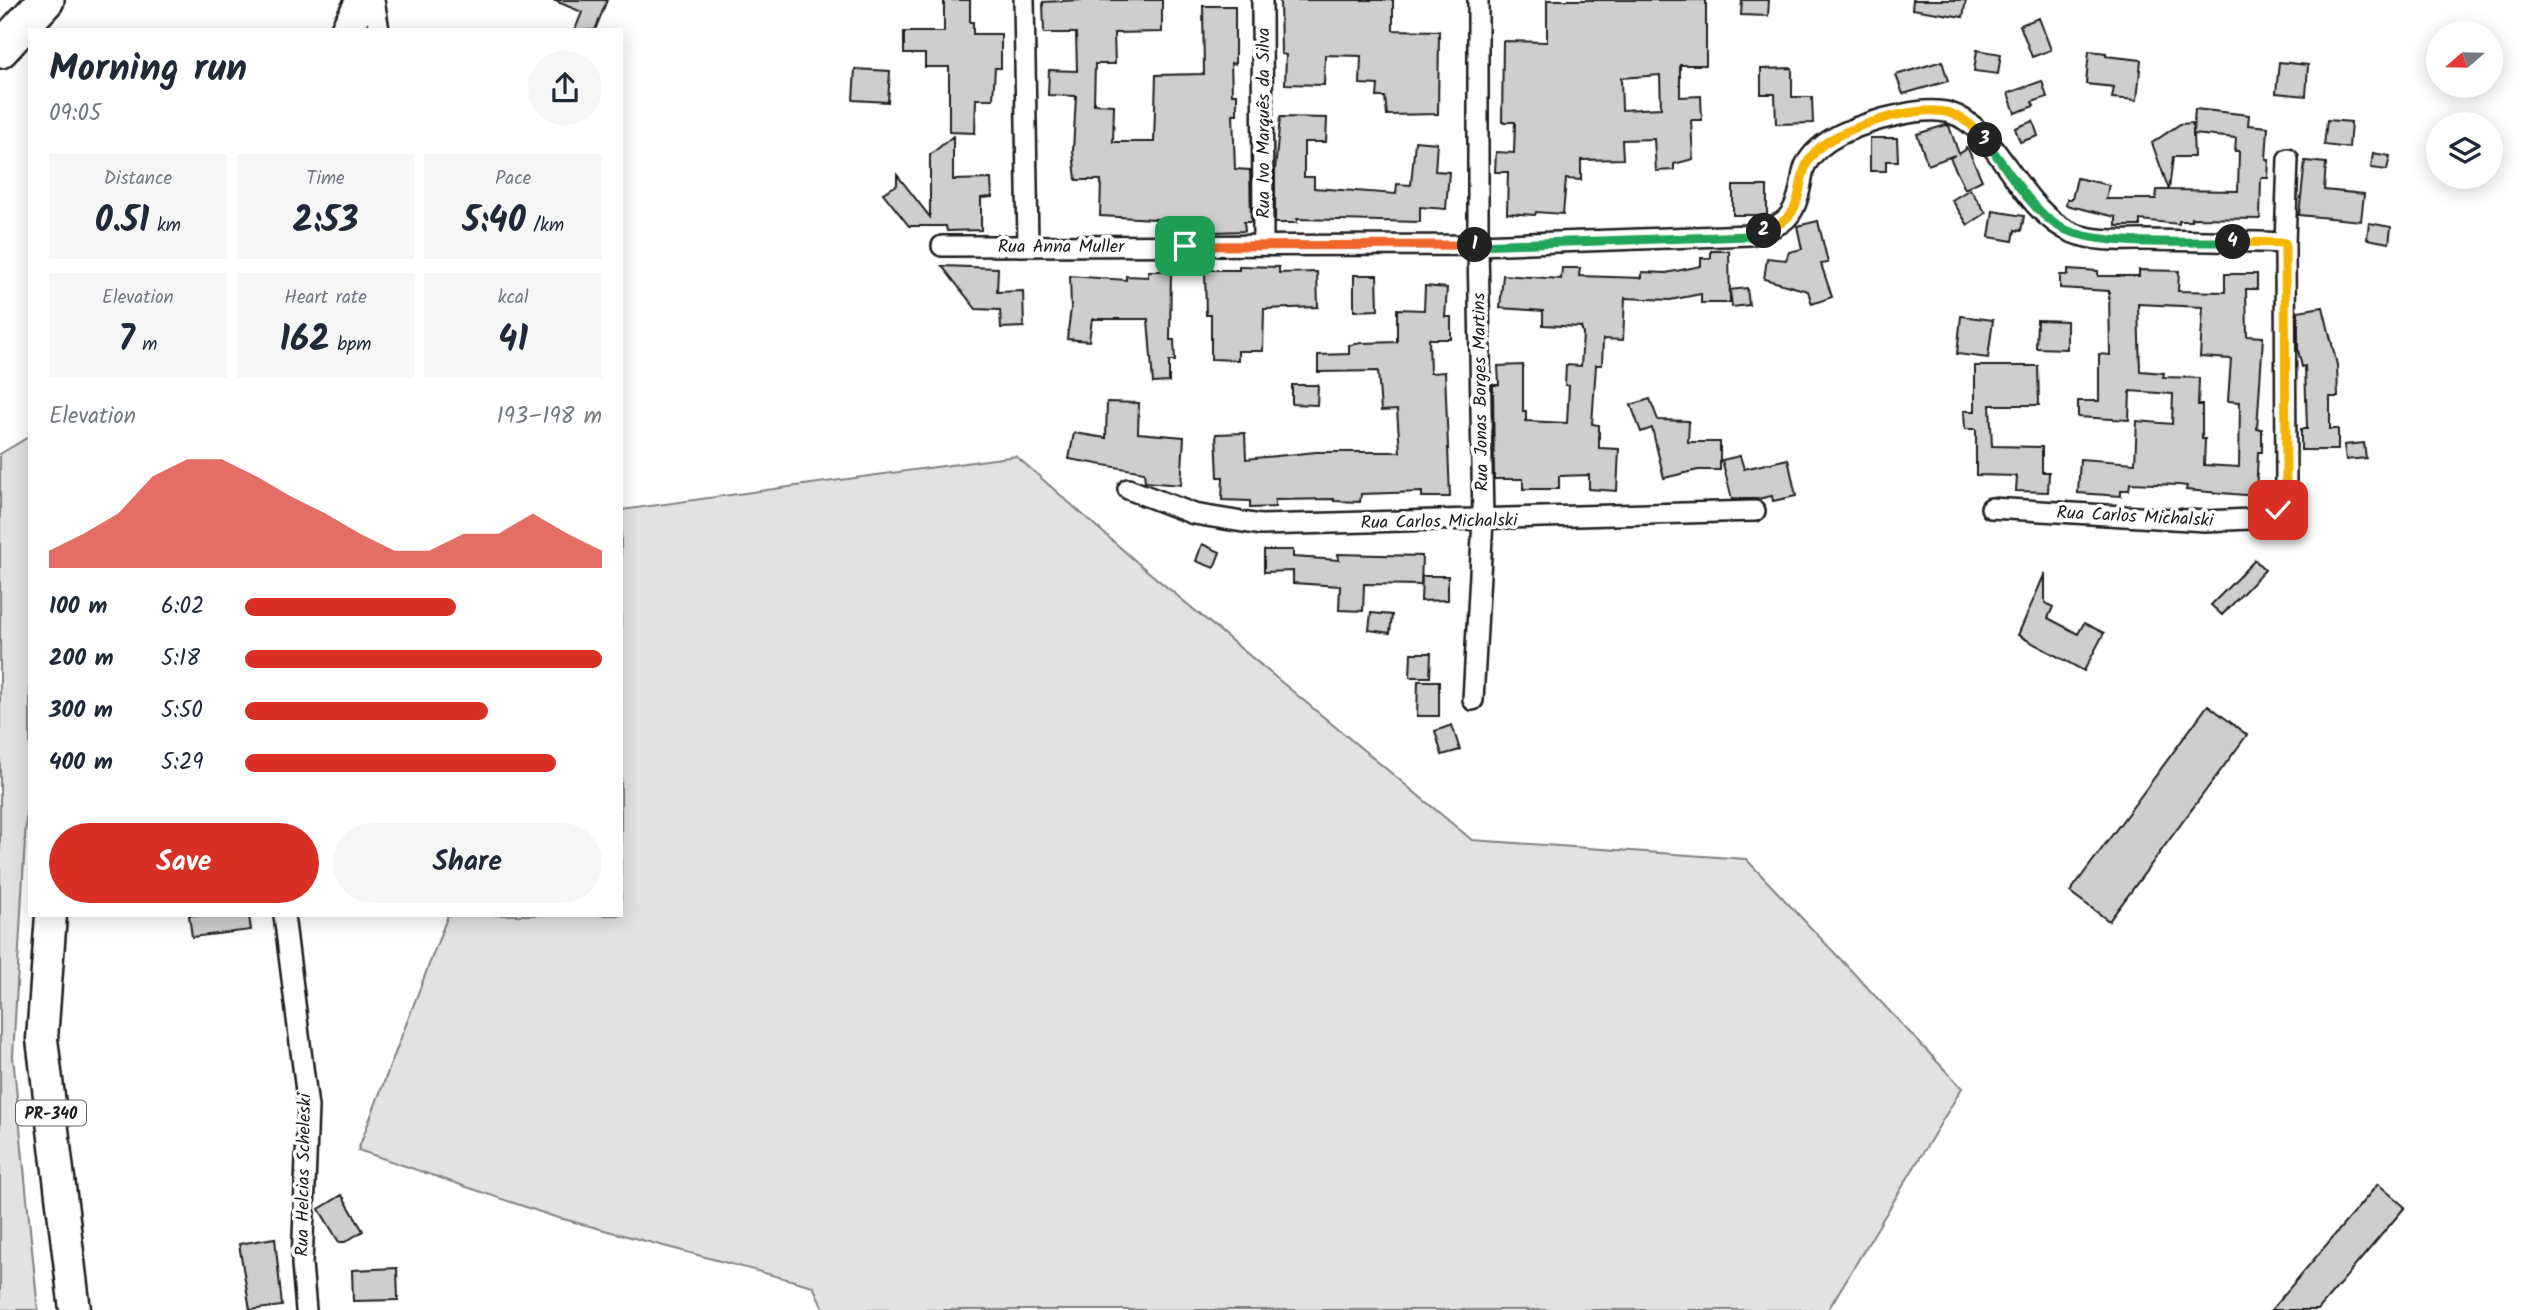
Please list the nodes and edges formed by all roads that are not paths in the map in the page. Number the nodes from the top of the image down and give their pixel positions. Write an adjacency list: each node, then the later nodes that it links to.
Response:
1 (46, 0): 9 (highway)
2 (362, 0): 7 (main road)
3 (374, 0): 8 (street)
4 (1024, 0): 14 (street)
5 (1262, 0): 15 (street, Rua Ivo Marquês da Silva)
6 (1478, 0): 12 (street, Rua Jonas Borges Martins)
7 (347, 28)
8 (379, 28)
9 (0, 50)
10 (2288, 159): 11 (street)
11 (2285, 243): 12 (street, Rua Anna Muller); 17 (street, Rua Carlos Michalski)
12 (1478, 245): 15 (street, Rua Anna Muller); 19 (street, Rua Jonas Borges Martins)
13 (942, 246): 14 (street, Rua Anna Muller)
14 (1028, 246): 15 (street, Rua Anna Muller)
15 (1263, 246)
16 (1128, 489): 19 (street, Rua Carlos Michalski)
17 (1991, 508)
18 (1755, 510): 19 (street, Rua Carlos Michalski)
19 (1483, 520): 20 (street, Rua Jonas Borges Martins)
20 (1473, 700)
21 (51, 917): 23 (main road, PR-340)
22 (284, 917): 24 (street, Rua Helcias Scheleski)
23 (75, 1310)
24 (306, 1310)

